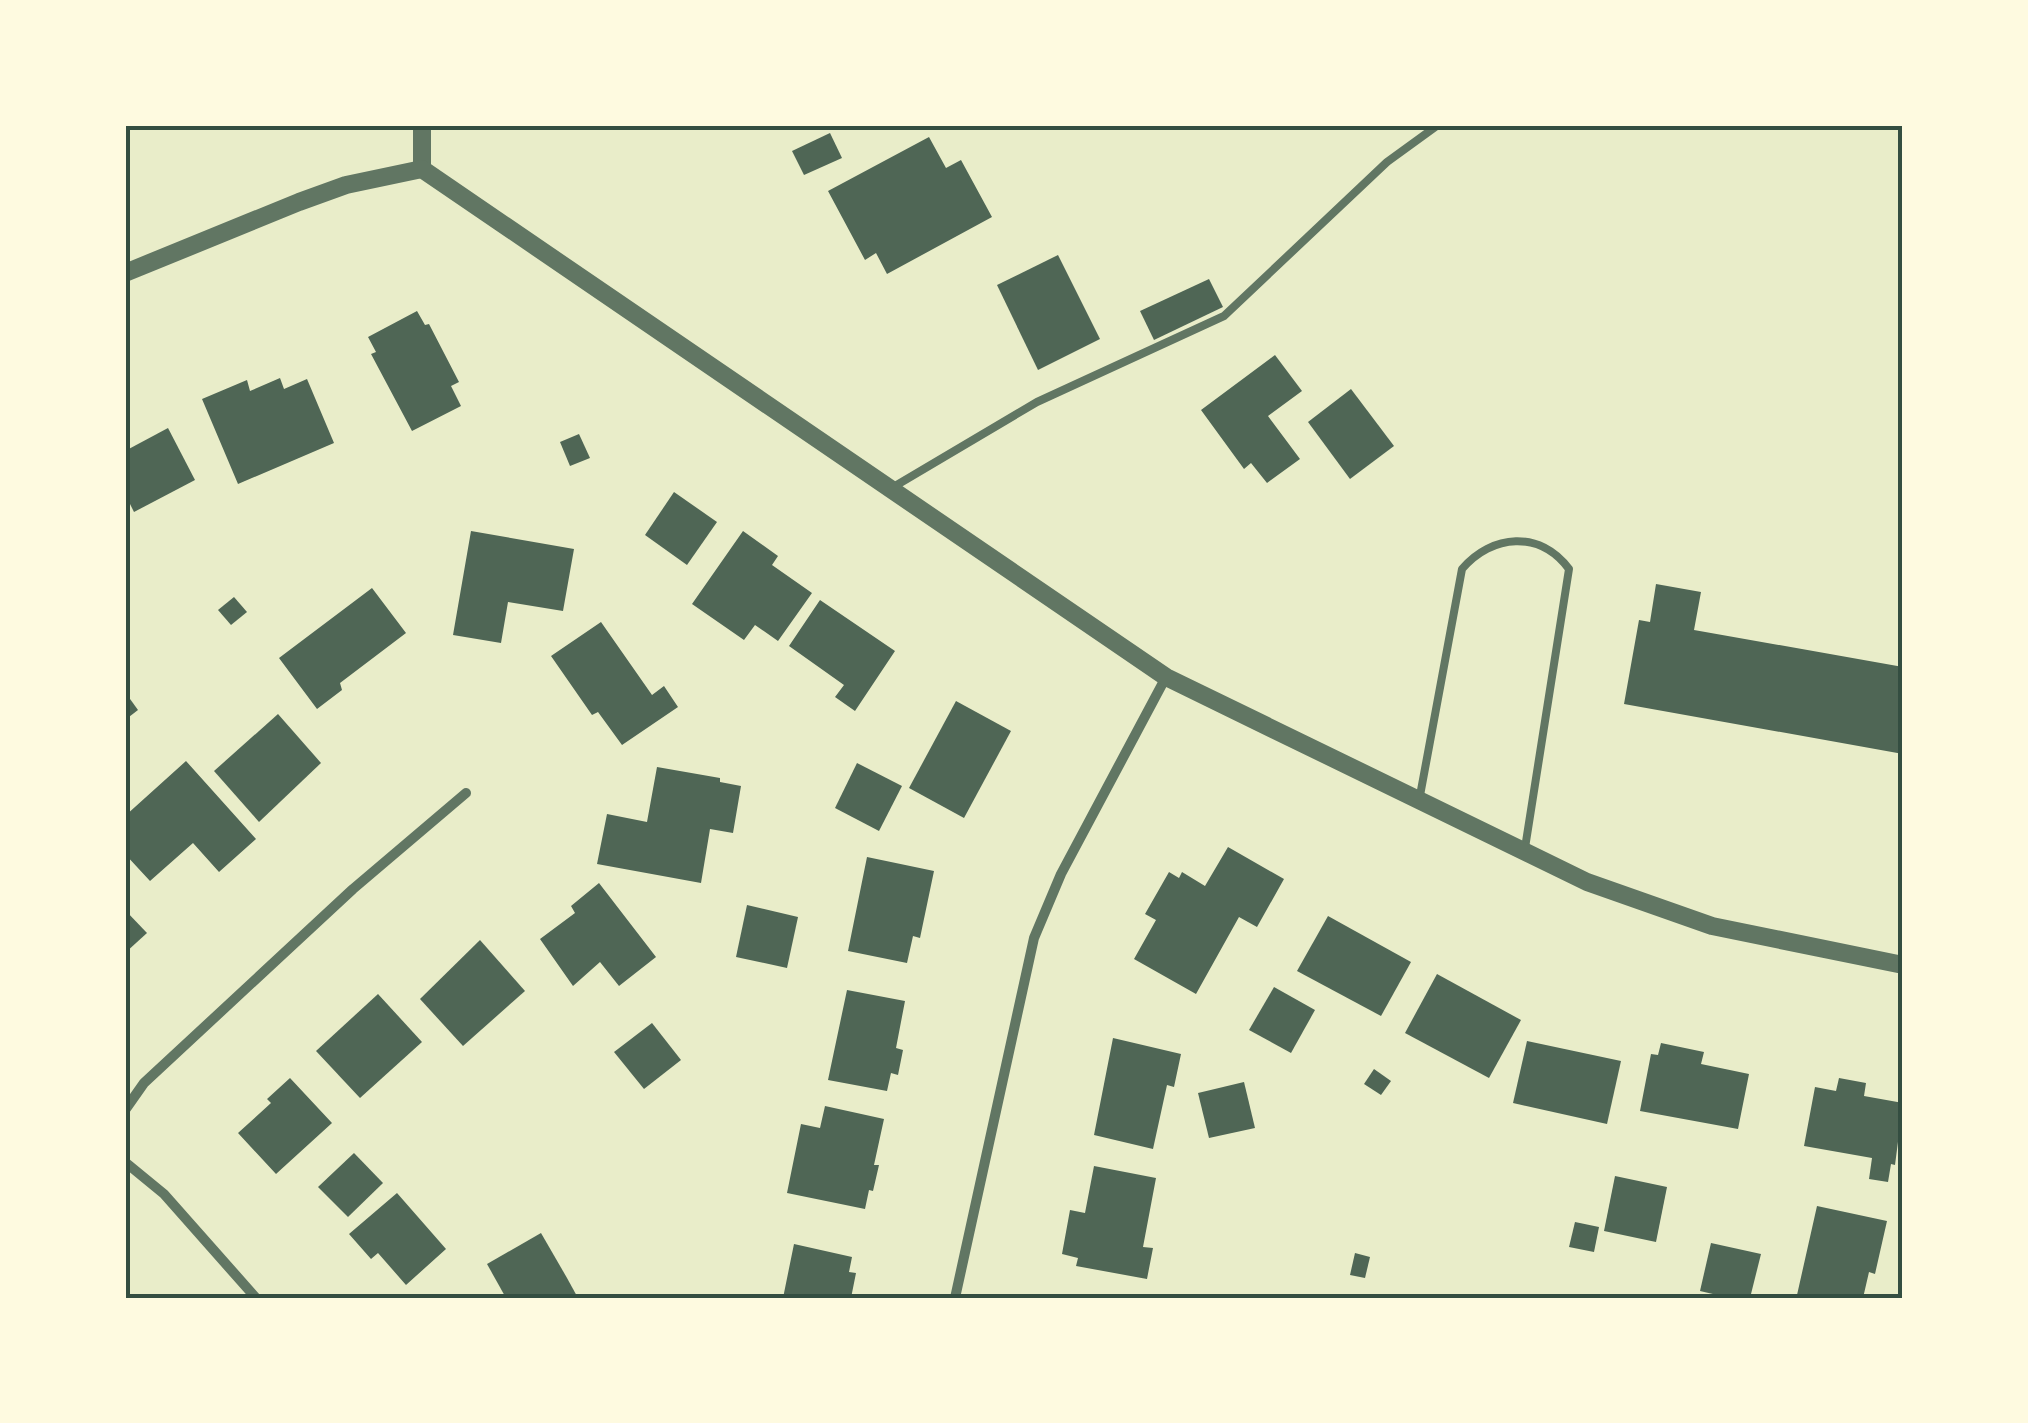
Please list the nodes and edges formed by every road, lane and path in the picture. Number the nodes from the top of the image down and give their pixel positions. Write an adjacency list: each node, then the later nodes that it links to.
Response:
1 (422, 125): 3 (street)
2 (1438, 125): 5 (lane)
3 (422, 170): 4 (street); 5 (street)
4 (125, 273)
5 (890, 488): 6 (street)
6 (1166, 677): 8 (street); 14 (street)
7 (466, 793): 11 (street)
8 (1419, 801): 9 (street); 9 (lane)
9 (1524, 852): 10 (street)
10 (1903, 965)
11 (125, 1110)
12 (125, 1162): 13 (street)
13 (256, 1298)
14 (955, 1298)

